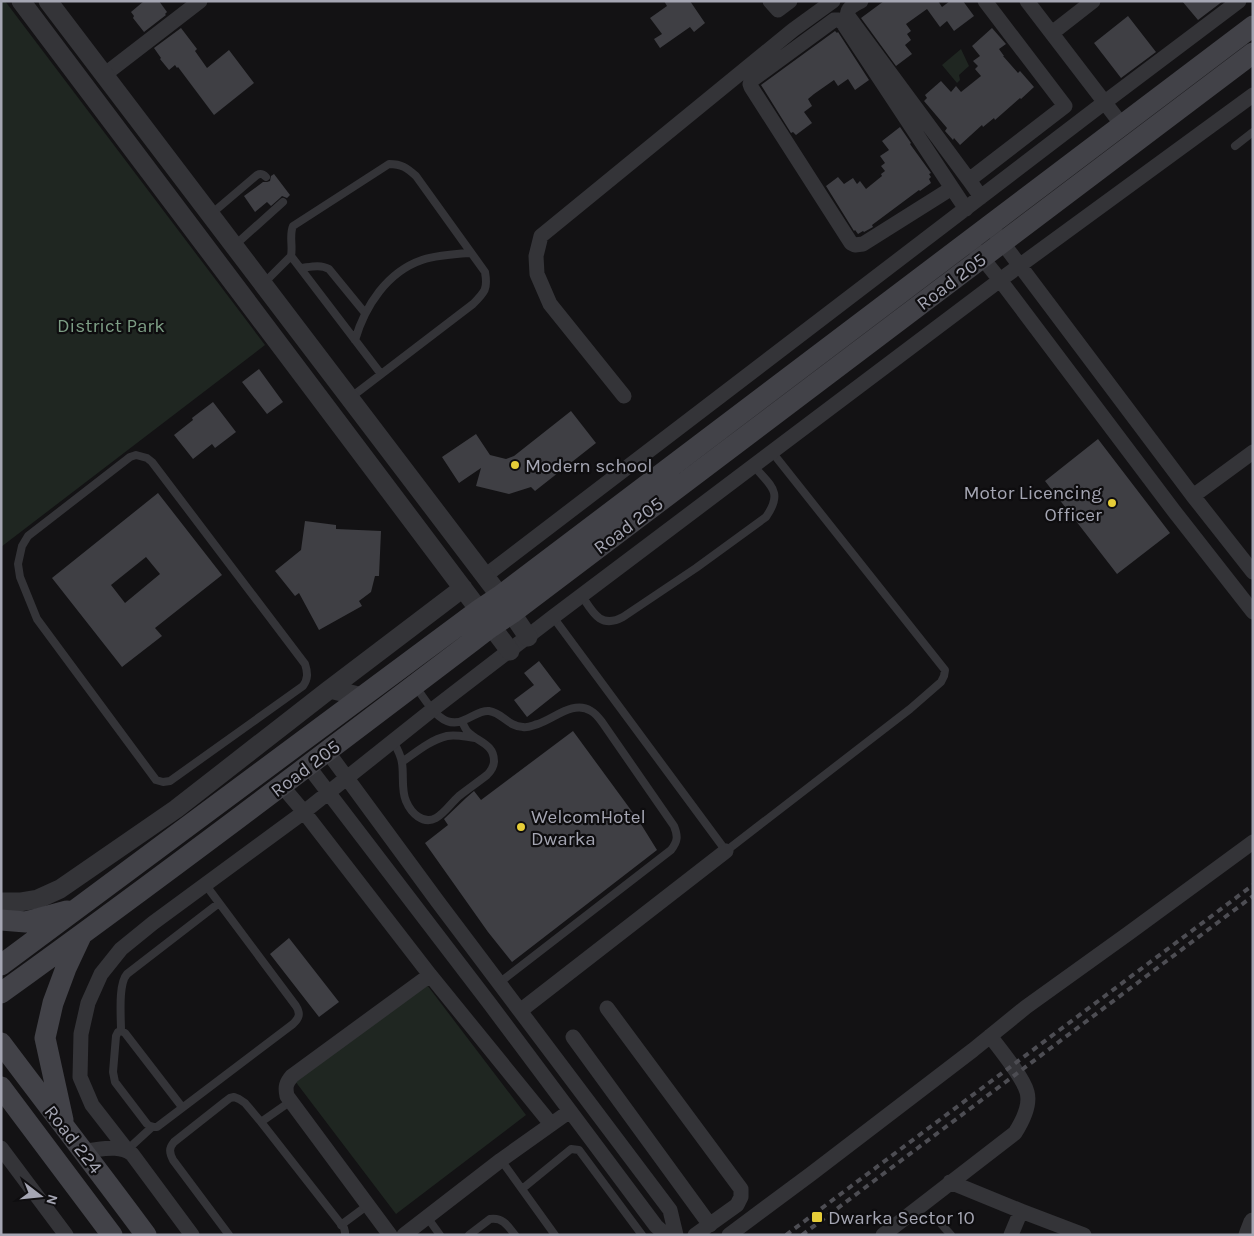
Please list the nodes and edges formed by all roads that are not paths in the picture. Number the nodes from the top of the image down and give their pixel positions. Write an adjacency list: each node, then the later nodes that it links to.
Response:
1 (21, 1): 50 (street)
2 (48, 1): 15 (street)
3 (770, 1): 4 (street)
4 (790, 1)
5 (833, 1): 42 (street)
6 (861, 1): 22 (street)
7 (985, 1): 22 (street)
8 (1027, 1): 13 (street)
9 (1092, 1): 13 (street)
10 (1239, 1): 17 (street)
11 (197, 2): 15 (street)
12 (1253, 26): 18 (main road, Road 205)
13 (1052, 34): 17 (street)
14 (1253, 53): 30 (main road, Road 205)
15 (104, 74): 27 (street)
16 (1253, 95): 35 (street)
17 (1105, 102): 18 (street); 24 (street)
18 (1122, 125): 28 (main road, Road 205)
19 (1253, 132): 20 (lane)
20 (1235, 146)
21 (266, 177): 27 (lane)
22 (969, 180): 24 (street)
23 (952, 188): 23 (street); 26 (street)
24 (981, 197): 26 (street)
25 (283, 202): 31 (lane)
26 (966, 209): 49 (street)
27 (210, 215): 31 (street)
28 (989, 225): 29 (main road, Road 205); 30 (street)
29 (968, 241): 34 (street); 51 (main road, Road 205)
30 (1002, 243): 34 (main road, Road 205); 35 (street)
31 (234, 246): 38 (street)
32 (471, 252): 33 (lane); 39 (lane); 41 (lane)
33 (292, 256): 36 (lane); 38 (lane)
34 (982, 258): 37 (street); 55 (main road, Road 205)
35 (1019, 266): 37 (street); 47 (street)
36 (301, 268): 39 (lane); 40 (lane)
37 (1000, 280): 44 (street); 54 (street)
38 (263, 284): 43 (street)
39 (365, 313): 40 (lane)
40 (355, 340): 41 (lane)
41 (381, 374): 43 (lane)
42 (624, 396)
43 (350, 398): 49 (street)
44 (772, 452): 46 (street); 76 (lane)
45 (1253, 452): 47 (street)
46 (754, 466): 52 (street); 52 (lane)
47 (1193, 496): 48 (street)
48 (1253, 572)
49 (485, 576): 51 (street)
50 (462, 588): 53 (street); 62 (street)
51 (500, 596): 53 (main road, Road 205); 55 (street)
52 (582, 596): 56 (street)
53 (478, 610): 57 (street); 63 (main road, Road 205)
54 (1253, 612)
55 (512, 613): 57 (main road, Road 205); 58 (street)
56 (553, 617): 58 (street); 76 (lane)
57 (491, 626): 59 (street); 61 (main road, Road 205)
58 (528, 636): 59 (street)
59 (510, 651): 64 (street)
60 (305, 664): 60 (lane)
61 (414, 685): 64 (lane); 68 (main road, Road 205)
62 (330, 689): 63 (street); 78 (street)
63 (362, 697): 80 (main road, Road 205)
64 (432, 710): 65 (lane); 67 (street)
65 (462, 721): 66 (lane); 85 (lane)
66 (478, 739): 69 (lane); 69 (lane)
67 (393, 741): 69 (lane); 71 (street)
68 (327, 751): 70 (main road, Road 205); 71 (street)
69 (402, 762)
70 (308, 766): 72 (main road, Road 205); 73 (street)
71 (346, 777): 73 (street); 85 (street)
72 (282, 786): 74 (street); 82 (main road, Road 205)
73 (329, 793): 74 (street); 96 (street)
74 (304, 812): 77 (street); 84 (street)
75 (1253, 842): 90 (street)
76 (726, 851): 88 (street)
77 (205, 884): 79 (lane); 102 (street)
78 (1, 902)
79 (219, 902): 89 (lane); 95 (lane)
80 (78, 908): 81 (main road); 83 (main road, Road 205)
81 (1, 920)
82 (81, 936): 86 (main road, Road 205); 100 (main road)
83 (1, 965)
84 (430, 975): 94 (street); 98 (street)
85 (499, 983): 88 (street)
86 (1, 993)
87 (607, 1008): 112 (street)
88 (520, 1011): 128 (street)
89 (120, 1031): 95 (lane); 99 (lane)
90 (990, 1036): 105 (street); 130 (street)
91 (573, 1037): 112 (street)
92 (1, 1043): 100 (main road, Road 224)
93 (2, 1089): 116 (main road, Road 224)
94 (291, 1102): 97 (lane); 107 (street)
95 (182, 1107): 99 (lane)
96 (570, 1111): 98 (street); 127 (street)
97 (261, 1122): 111 (lane); 119 (lane)
98 (551, 1124): 104 (street)
99 (152, 1127): 102 (lane)
100 (64, 1128): 103 (main road, Road 224)
101 (1, 1148): 115 (street)
102 (127, 1150): 103 (street); 118 (street)
103 (84, 1151): 117 (main road, Road 224)
104 (501, 1160): 106 (lane); 109 (street)
105 (950, 1182): 108 (street); 131 (street)
106 (522, 1189): 125 (lane); 126 (lane)
107 (368, 1205): 111 (lane); 121 (street)
108 (1021, 1211): 133 (street); 134 (street)
109 (427, 1217): 114 (street); 122 (lane)
110 (1253, 1222): 135 (street)
111 (341, 1225): 120 (lane)
112 (710, 1225): 129 (street)
113 (942, 1225): 132 (lane)
114 (408, 1234)
115 (66, 1235)
116 (112, 1235)
117 (146, 1235)
118 (192, 1235)
119 (229, 1235)
120 (345, 1235)
121 (390, 1235)
122 (440, 1235)
123 (469, 1235): 124 (lane)
124 (515, 1235)
125 (555, 1235)
126 (642, 1235)
127 (666, 1235)
128 (676, 1235)
129 (695, 1235)
130 (729, 1235)
131 (883, 1235)
132 (951, 1235)
133 (1011, 1235)
134 (1084, 1235)
135 (1248, 1235)

